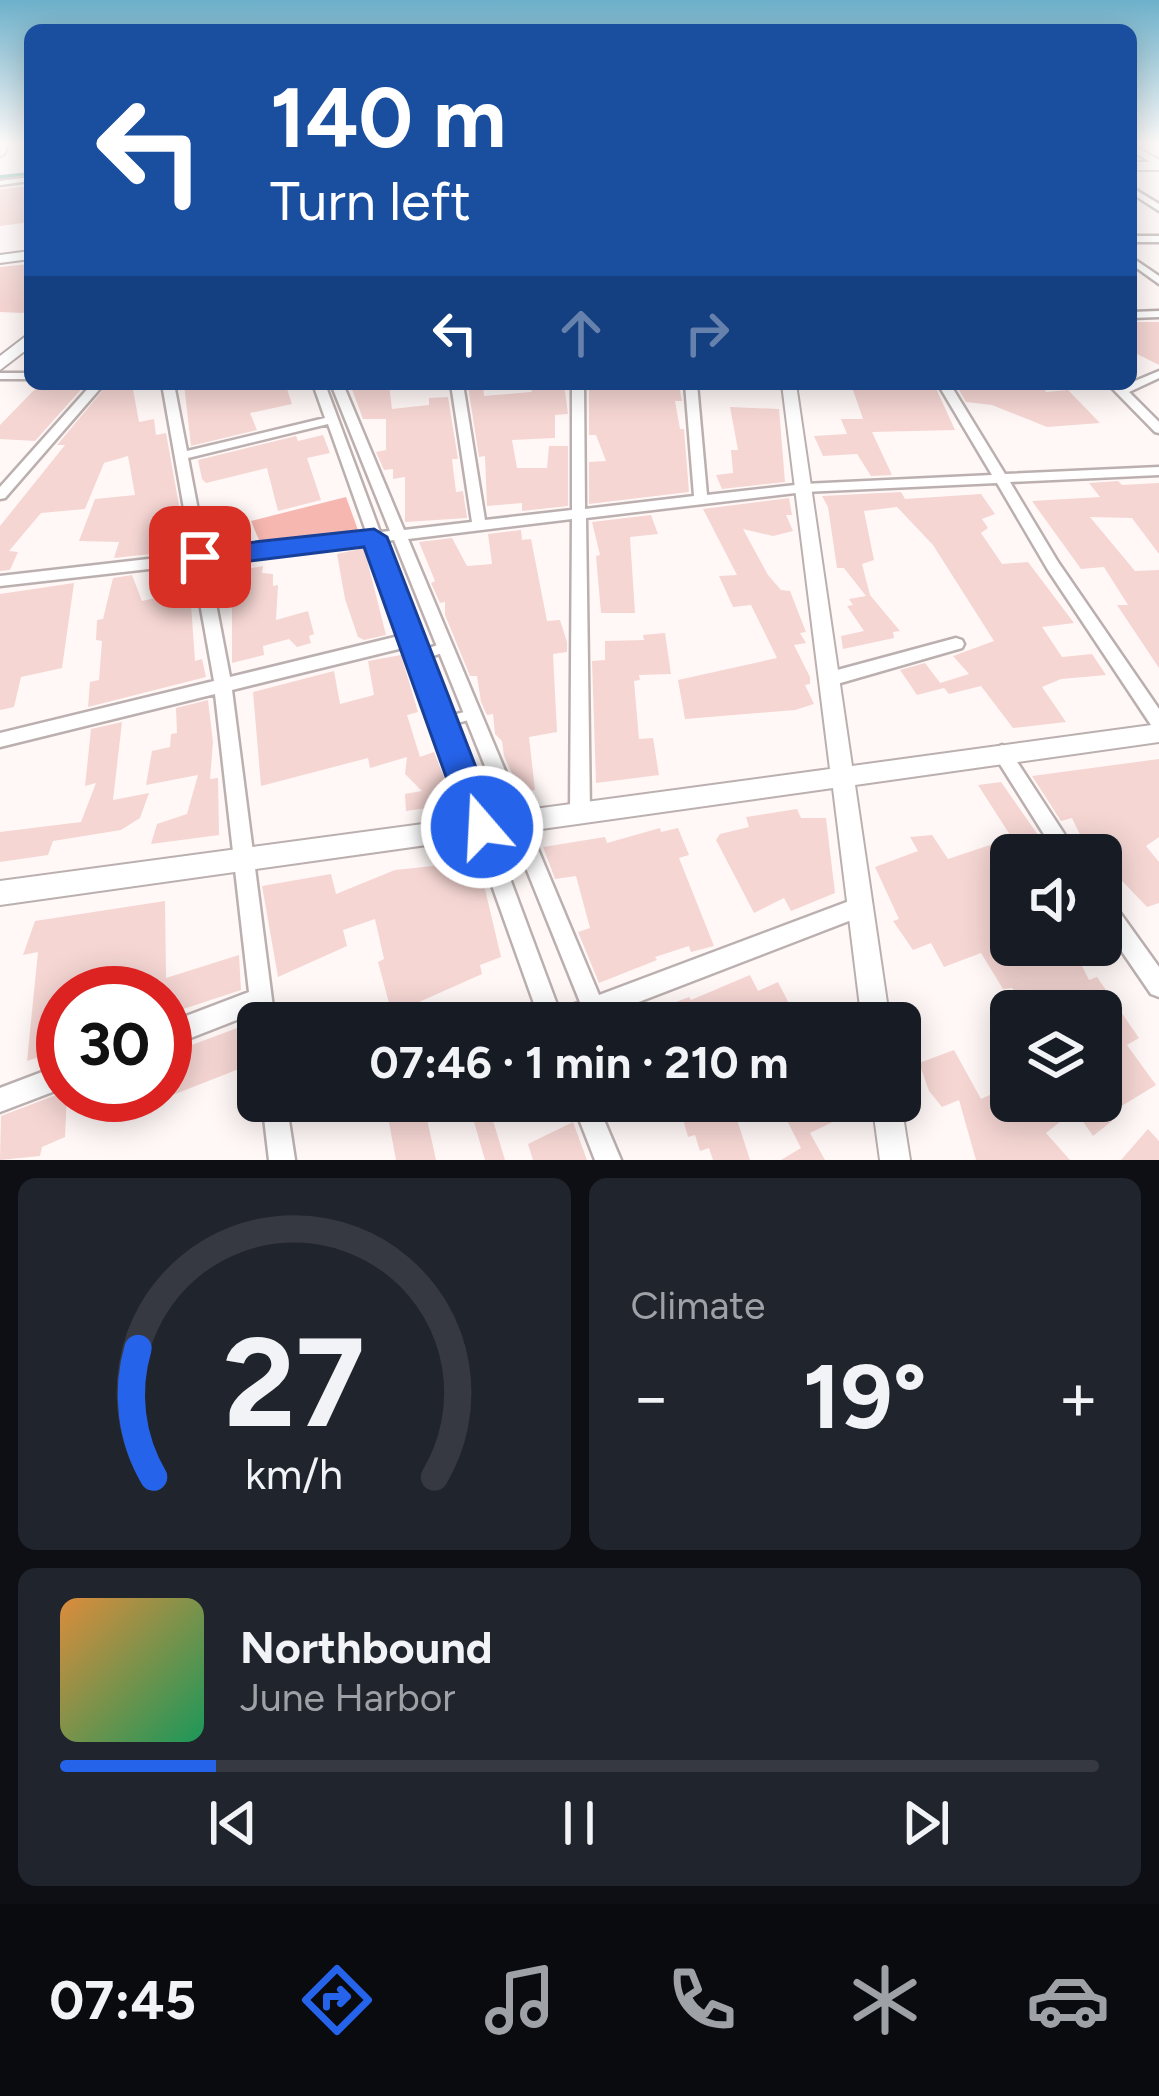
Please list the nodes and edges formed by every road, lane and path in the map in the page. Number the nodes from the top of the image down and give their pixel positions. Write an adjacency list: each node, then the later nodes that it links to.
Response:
1 (24, 328): 3 (main road)
2 (24, 343): 4 (main road)
3 (0, 350)
4 (0, 365)
5 (93, 390): 26 (street)
6 (169, 390): 20 (street)
7 (321, 390): 16 (street)
8 (339, 390): 15 (street)
9 (458, 390): 29 (street)
10 (578, 390): 28 (street)
11 (692, 390): 27 (street)
12 (790, 390): 24 (street)
13 (947, 390): 22 (street)
14 (1120, 390): 17 (street)
15 (344, 406): 16 (lane); 18 (street)
16 (328, 414): 19 (street); 20 (street)
17 (1159, 429)
18 (359, 442): 19 (lane); 23 (street)
19 (340, 447): 25 (street)
20 (181, 456): 32 (street)
21 (1159, 471): 22 (street)
22 (998, 478): 24 (street); 41 (street)
23 (376, 483): 25 (lane); 30 (street)
24 (804, 488): 27 (street); 37 (street)
25 (356, 489): 31 (street)
26 (0, 495)
27 (701, 500): 28 (street)
28 (578, 514): 29 (street); 46 (street)
29 (478, 525): 30 (street)
30 (397, 535): 31 (street); 36 (street)
31 (374, 537): 32 (street); 35 (street)
32 (200, 557): 33 (street); 38 (street)
33 (0, 581)
34 (956, 644): 37 (street)
35 (416, 647): 36 (lane); 38 (street); 40 (street)
36 (443, 648): 39 (street)
37 (830, 680): 45 (street)
38 (223, 686): 43 (street); 50 (street)
39 (470, 715): 40 (lane); 47 (street)
40 (444, 722): 48 (street)
41 (1159, 723)
42 (1159, 733): 44 (street)
43 (0, 740)
44 (1002, 753): 45 (street); 49 (street)
45 (844, 778): 46 (street); 52 (street)
46 (580, 813): 47 (street)
47 (515, 822): 48 (street); 57 (street)
48 (482, 827): 50 (street); 56 (street)
49 (1054, 834)
50 (244, 860): 51 (street); 55 (street)
51 (0, 893)
52 (860, 907): 58 (street); 59 (street)
53 (1122, 933): 54 (street)
54 (1159, 986)
55 (262, 1002)
56 (545, 1002)
57 (591, 1002)
58 (606, 1002)
59 (873, 1002)
60 (237, 1018): 61 (street)
61 (192, 1029)
62 (36, 1086): 63 (street)
63 (0, 1100)
64 (277, 1122): 67 (street)
65 (593, 1122): 68 (street)
66 (890, 1122): 69 (street)
67 (282, 1160)
68 (608, 1160)
69 (895, 1160)

